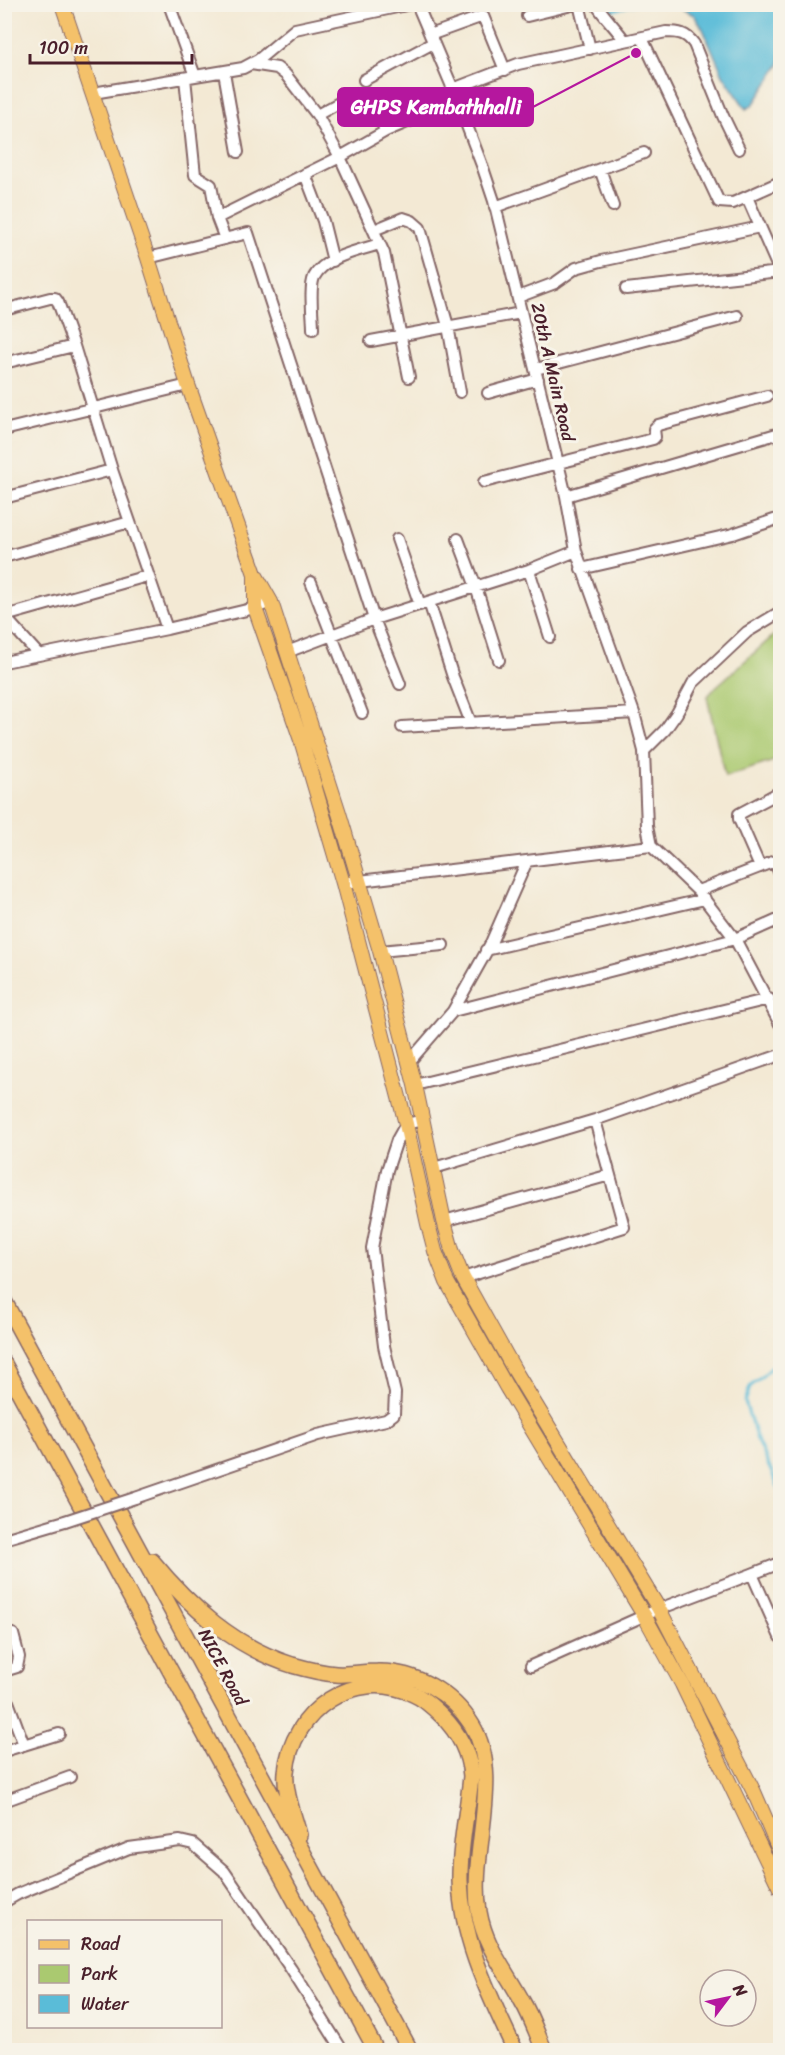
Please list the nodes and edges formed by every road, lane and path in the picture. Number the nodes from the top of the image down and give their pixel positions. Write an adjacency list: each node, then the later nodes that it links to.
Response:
1 (62, 4): 18 (main road)
2 (169, 4): 15 (street)
3 (411, 4): 12 (street)
4 (417, 4): 9 (street, 20th A Main Road)
5 (576, 4): 7 (street); 11 (street)
6 (596, 4): 10 (street)
7 (527, 16)
8 (642, 38): 10 (street); 22 (street); 29 (street)
9 (431, 39): 13 (street); 16 (street); 17 (street, 20th A Main Road)
10 (625, 41): 11 (street)
11 (590, 49): 13 (street)
12 (251, 64): 14 (street); 20 (street)
13 (505, 70): 17 (street)
14 (224, 72): 15 (street); 23 (street)
15 (190, 77): 18 (street); 32 (street)
16 (364, 80)
17 (453, 89): 19 (street, 20th A Main Road)
18 (93, 93): 37 (main road)
19 (457, 101): 21 (street); 31 (street, 20th A Main Road)
20 (317, 115): 21 (street); 25 (street)
21 (386, 131): 25 (street)
22 (739, 148)
23 (238, 152)
24 (644, 153): 26 (street)
25 (340, 157): 27 (street); 34 (street)
26 (600, 169): 30 (street); 31 (street)
27 (305, 174): 32 (street); 38 (street)
28 (780, 182): 29 (street)
29 (747, 197): 33 (street)
30 (613, 206)
31 (495, 207): 41 (street, 20th A Main Road)
32 (217, 218): 35 (street)
33 (760, 227): 39 (street); 41 (street)
34 (374, 230): 36 (street); 45 (street)
35 (225, 239): 37 (street); 82 (street)
36 (380, 244): 38 (street); 47 (street)
37 (148, 258): 53 (main road)
38 (333, 261): 46 (street)
39 (780, 272): 40 (street)
40 (626, 290)
41 (518, 297): 43 (street, 20th A Main Road)
42 (4, 310): 49 (street)
43 (521, 313): 45 (street); 51 (street, 20th A Main Road)
44 (737, 315): 51 (street)
45 (448, 326): 47 (street); 54 (street)
46 (313, 329)
47 (401, 336): 48 (street); 52 (street)
48 (371, 341)
49 (74, 346): 50 (street); 57 (street)
50 (4, 363)
51 (537, 374): 55 (street); 60 (street, 20th A Main Road)
52 (409, 377)
53 (188, 385): 57 (street); 73 (main road)
54 (460, 392)
55 (489, 393)
56 (766, 396): 60 (street)
57 (93, 408): 58 (street); 61 (street)
58 (4, 430)
59 (780, 433): 63 (street)
60 (558, 464): 62 (street); 63 (street, 20th A Main Road)
61 (112, 470): 64 (street); 66 (street)
62 (484, 482)
63 (566, 496): 69 (street, 20th A Main Road)
64 (4, 498)
65 (780, 518): 71 (street)
66 (130, 522): 70 (street); 74 (street)
67 (398, 539): 78 (street)
68 (458, 539): 76 (street)
69 (576, 551): 71 (street, 20th A Main Road); 72 (street)
70 (4, 557)
71 (581, 569): 92 (street, 20th A Main Road)
72 (529, 570): 76 (street); 85 (street)
73 (255, 574): 77 (main road); 79 (main road)
74 (147, 576): 81 (street); 83 (street)
75 (311, 582): 84 (street)
76 (476, 587): 78 (street); 88 (street)
77 (271, 602): 79 (street); 86 (main road)
78 (424, 603): 82 (street); 93 (street)
79 (255, 608): 83 (street); 103 (main road)
80 (780, 612): 95 (street)
81 (4, 616): 87 (street)
82 (374, 619): 84 (street); 90 (street)
83 (167, 629): 87 (street)
84 (331, 636): 86 (street); 91 (street)
85 (550, 638)
86 (287, 652): 102 (main road)
87 (39, 656): 89 (street)
88 (499, 660)
89 (4, 662)
90 (400, 684)
91 (362, 713)
92 (634, 713): 93 (street); 95 (street, 20th A Main Road)
93 (471, 723): 94 (street)
94 (402, 727)
95 (644, 751): 97 (street, 20th A Main Road)
96 (780, 792): 100 (street)
97 (651, 846): 98 (street); 104 (street)
98 (527, 861): 102 (street); 108 (street)
99 (778, 861): 100 (street); 101 (street)
100 (760, 867): 104 (street)
101 (780, 874)
102 (359, 881): 103 (street); 109 (main road)
103 (343, 883): 118 (main road)
104 (701, 895): 106 (street); 108 (street)
105 (780, 918): 106 (street)
106 (735, 939): 110 (street); 111 (street)
107 (443, 945): 109 (street)
108 (486, 950): 111 (street)
109 (380, 951): 114 (main road)
110 (769, 999): 112 (street); 115 (street)
111 (453, 1011): 114 (street)
112 (780, 1024)
113 (780, 1055): 117 (street)
114 (409, 1062): 115 (main road)
115 (415, 1085): 116 (main road)
116 (423, 1120): 118 (street); 119 (main road)
117 (595, 1120): 119 (street); 120 (street)
118 (406, 1124): 126 (street, bridge); 130 (main road)
119 (434, 1168): 121 (main road)
120 (610, 1175): 121 (street); 122 (street)
121 (444, 1221): 122 (main road)
122 (463, 1278): 129 (main road)
123 (4, 1301): 125 (highway, NICE Road)
124 (4, 1364): 146 (highway)
125 (130, 1533): 142 (highway, NICE Road); 149 (highway)
126 (4, 1539)
127 (780, 1563): 128 (street)
128 (752, 1574): 129 (street); 132 (street)
129 (659, 1609): 130 (street); 141 (main road)
130 (645, 1617): 133 (street); 143 (main road)
131 (13, 1634): 134 (street)
132 (780, 1637)
133 (531, 1666)
134 (4, 1671)
135 (4, 1691): 137 (street)
136 (60, 1734): 137 (street)
137 (24, 1745): 138 (street)
138 (4, 1750)
139 (70, 1777): 140 (street)
140 (4, 1801)
141 (780, 1852)
142 (305, 1857): 147 (highway, NICE Road); 148 (highway)
143 (780, 1888)
144 (5, 1899): 145 (street)
145 (342, 2050)
146 (376, 2050)
147 (410, 2050)
148 (515, 2050)
149 (544, 2050)

